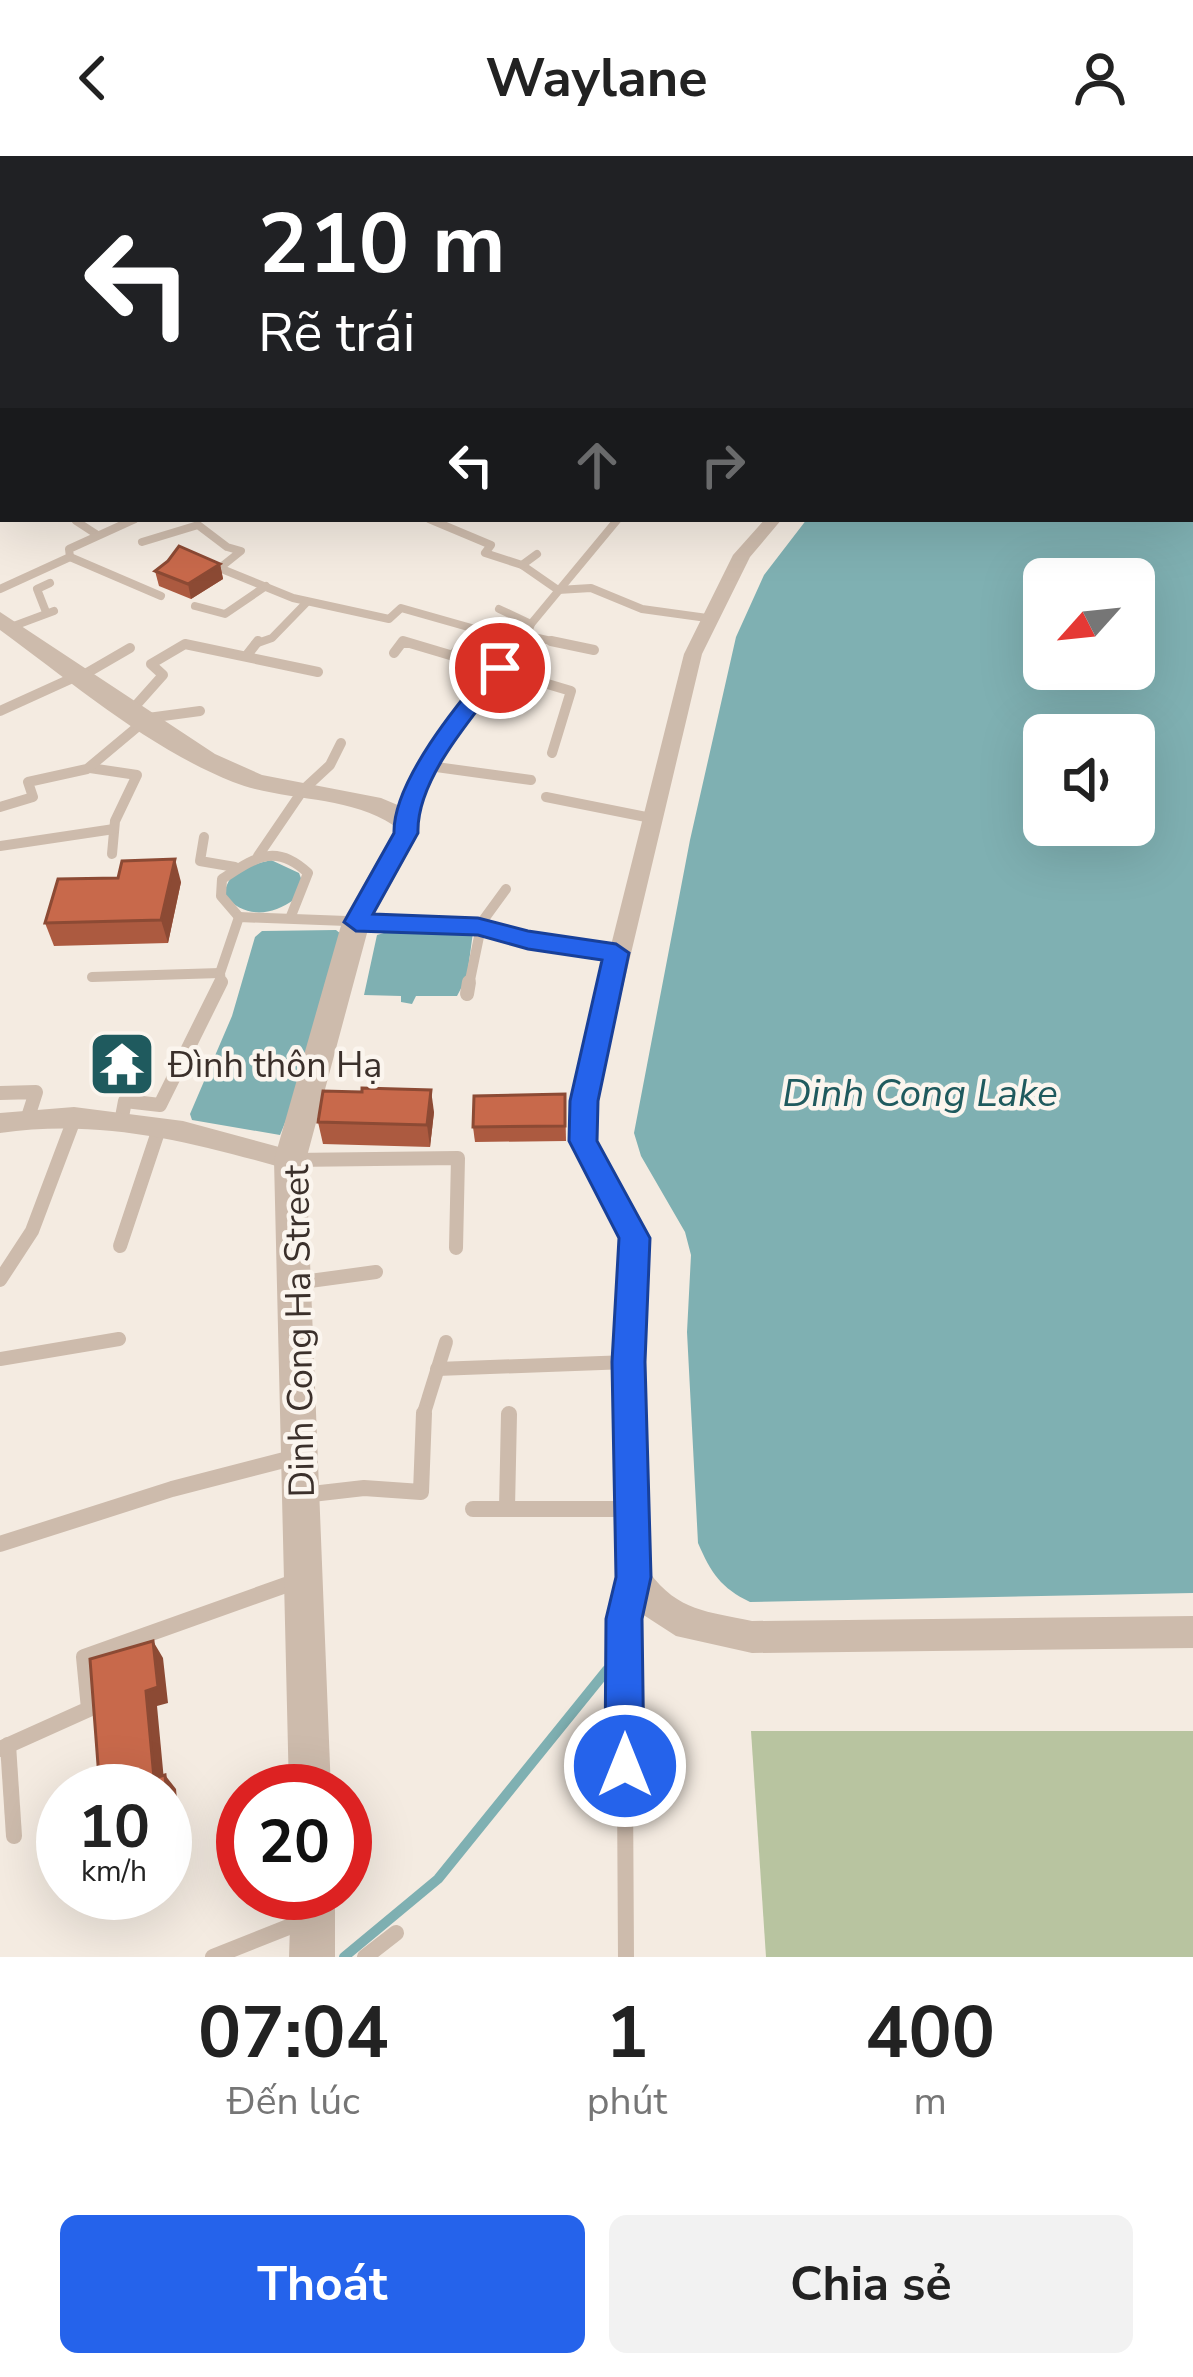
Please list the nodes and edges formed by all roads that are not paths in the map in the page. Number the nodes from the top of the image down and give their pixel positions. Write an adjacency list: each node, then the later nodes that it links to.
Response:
1 (78, 522): 6 (lane)
2 (127, 522): 6 (lane)
3 (436, 522): 11 (lane)
4 (615, 522): 18 (lane)
5 (771, 522): 23 (street)
6 (96, 534): 9 (lane)
7 (142, 542): 12 (lane)
8 (537, 554): 11 (lane)
9 (70, 557): 16 (lane); 17 (lane)
10 (190, 557): 12 (lane)
11 (521, 565): 18 (lane)
12 (221, 567): 15 (lane)
13 (154, 579): 16 (lane)
14 (50, 584): 24 (lane)
15 (266, 586): 20 (lane); 21 (lane)
16 (142, 588): 19 (lane)
17 (0, 589)
18 (558, 590): 23 (lane); 25 (lane)
19 (161, 596)
20 (308, 602): 29 (lane); 30 (lane)
21 (195, 606)
22 (499, 609): 25 (lane)
23 (706, 618): 45 (street)
24 (5, 623): 33 (street)
25 (530, 630): 27 (lane); 31 (lane)
26 (130, 648): 33 (lane)
27 (595, 650)
28 (394, 652): 29 (lane)
29 (454, 654): 31 (lane)
30 (247, 655): 32 (lane); 36 (lane)
31 (500, 668): 38 (lane); 39 (lane)
32 (318, 672)
33 (78, 676): 34 (lane); 36 (street)
34 (0, 711)
35 (200, 711): 36 (lane)
36 (134, 715): 40 (lane); 42 (street)
37 (341, 743): 42 (lane)
38 (552, 753)
39 (429, 766): 41 (lane); 46 (lane)
40 (90, 768): 44 (lane); 47 (lane)
41 (531, 780)
42 (303, 790): 46 (street); 51 (lane)
43 (546, 797): 45 (lane)
44 (0, 807)
45 (651, 818): 58 (street)
46 (406, 821): 56 (street, Dinh Cong Ha Street)
47 (115, 829): 49 (lane); 50 (lane)
48 (204, 837): 52 (lane)
49 (0, 846)
50 (112, 854)
51 (258, 856): 52 (lane); 54 (lane)
52 (235, 867): 55 (lane)
53 (506, 889): 57 (lane)
54 (291, 916): 55 (lane); 56 (lane)
55 (239, 917): 59 (lane)
56 (356, 922): 57 (lane); 68 (street, Dinh Cong Ha Street)
57 (480, 927): 58 (lane); 61 (lane)
58 (616, 953): 77 (street)
59 (220, 973): 60 (lane); 65 (lane)
60 (92, 977)
61 (467, 994)
62 (0, 1093): 64 (lane)
63 (75, 1116): 64 (street); 65 (street); 72 (lane)
64 (28, 1117): 66 (street)
65 (122, 1117): 67 (street)
66 (0, 1123)
67 (161, 1124): 68 (street); 69 (lane)
68 (290, 1160): 70 (lane); 73 (street, Dinh Cong Ha Street)
69 (120, 1246)
70 (456, 1248)
71 (376, 1272): 73 (lane)
72 (0, 1280)
73 (294, 1283): 80 (street, Dinh Cong Ha Street)
74 (118, 1339): 76 (lane)
75 (446, 1342): 78 (lane)
76 (0, 1359)
77 (628, 1362): 78 (lane); 84 (street)
78 (437, 1370): 81 (lane)
79 (509, 1414): 82 (lane)
80 (299, 1456): 81 (street, Dinh Cong Ha Street); 85 (lane)
81 (302, 1495): 87 (street, Dinh Cong Ha Street)
82 (507, 1508): 83 (lane); 84 (lane)
83 (473, 1509)
84 (631, 1509): 86 (street)
85 (0, 1544)
86 (634, 1577): 88 (street); 96 (lane)
87 (304, 1579): 89 (lane); 90 (street, Dinh Cong Ha Street)
88 (1193, 1632)
89 (4, 1747): 91 (lane)
90 (309, 1764)
91 (14, 1836)
92 (313, 1922): 94 (lane)
93 (395, 1933): 95 (lane)
94 (213, 1957)
95 (365, 1957)
96 (626, 1957)

